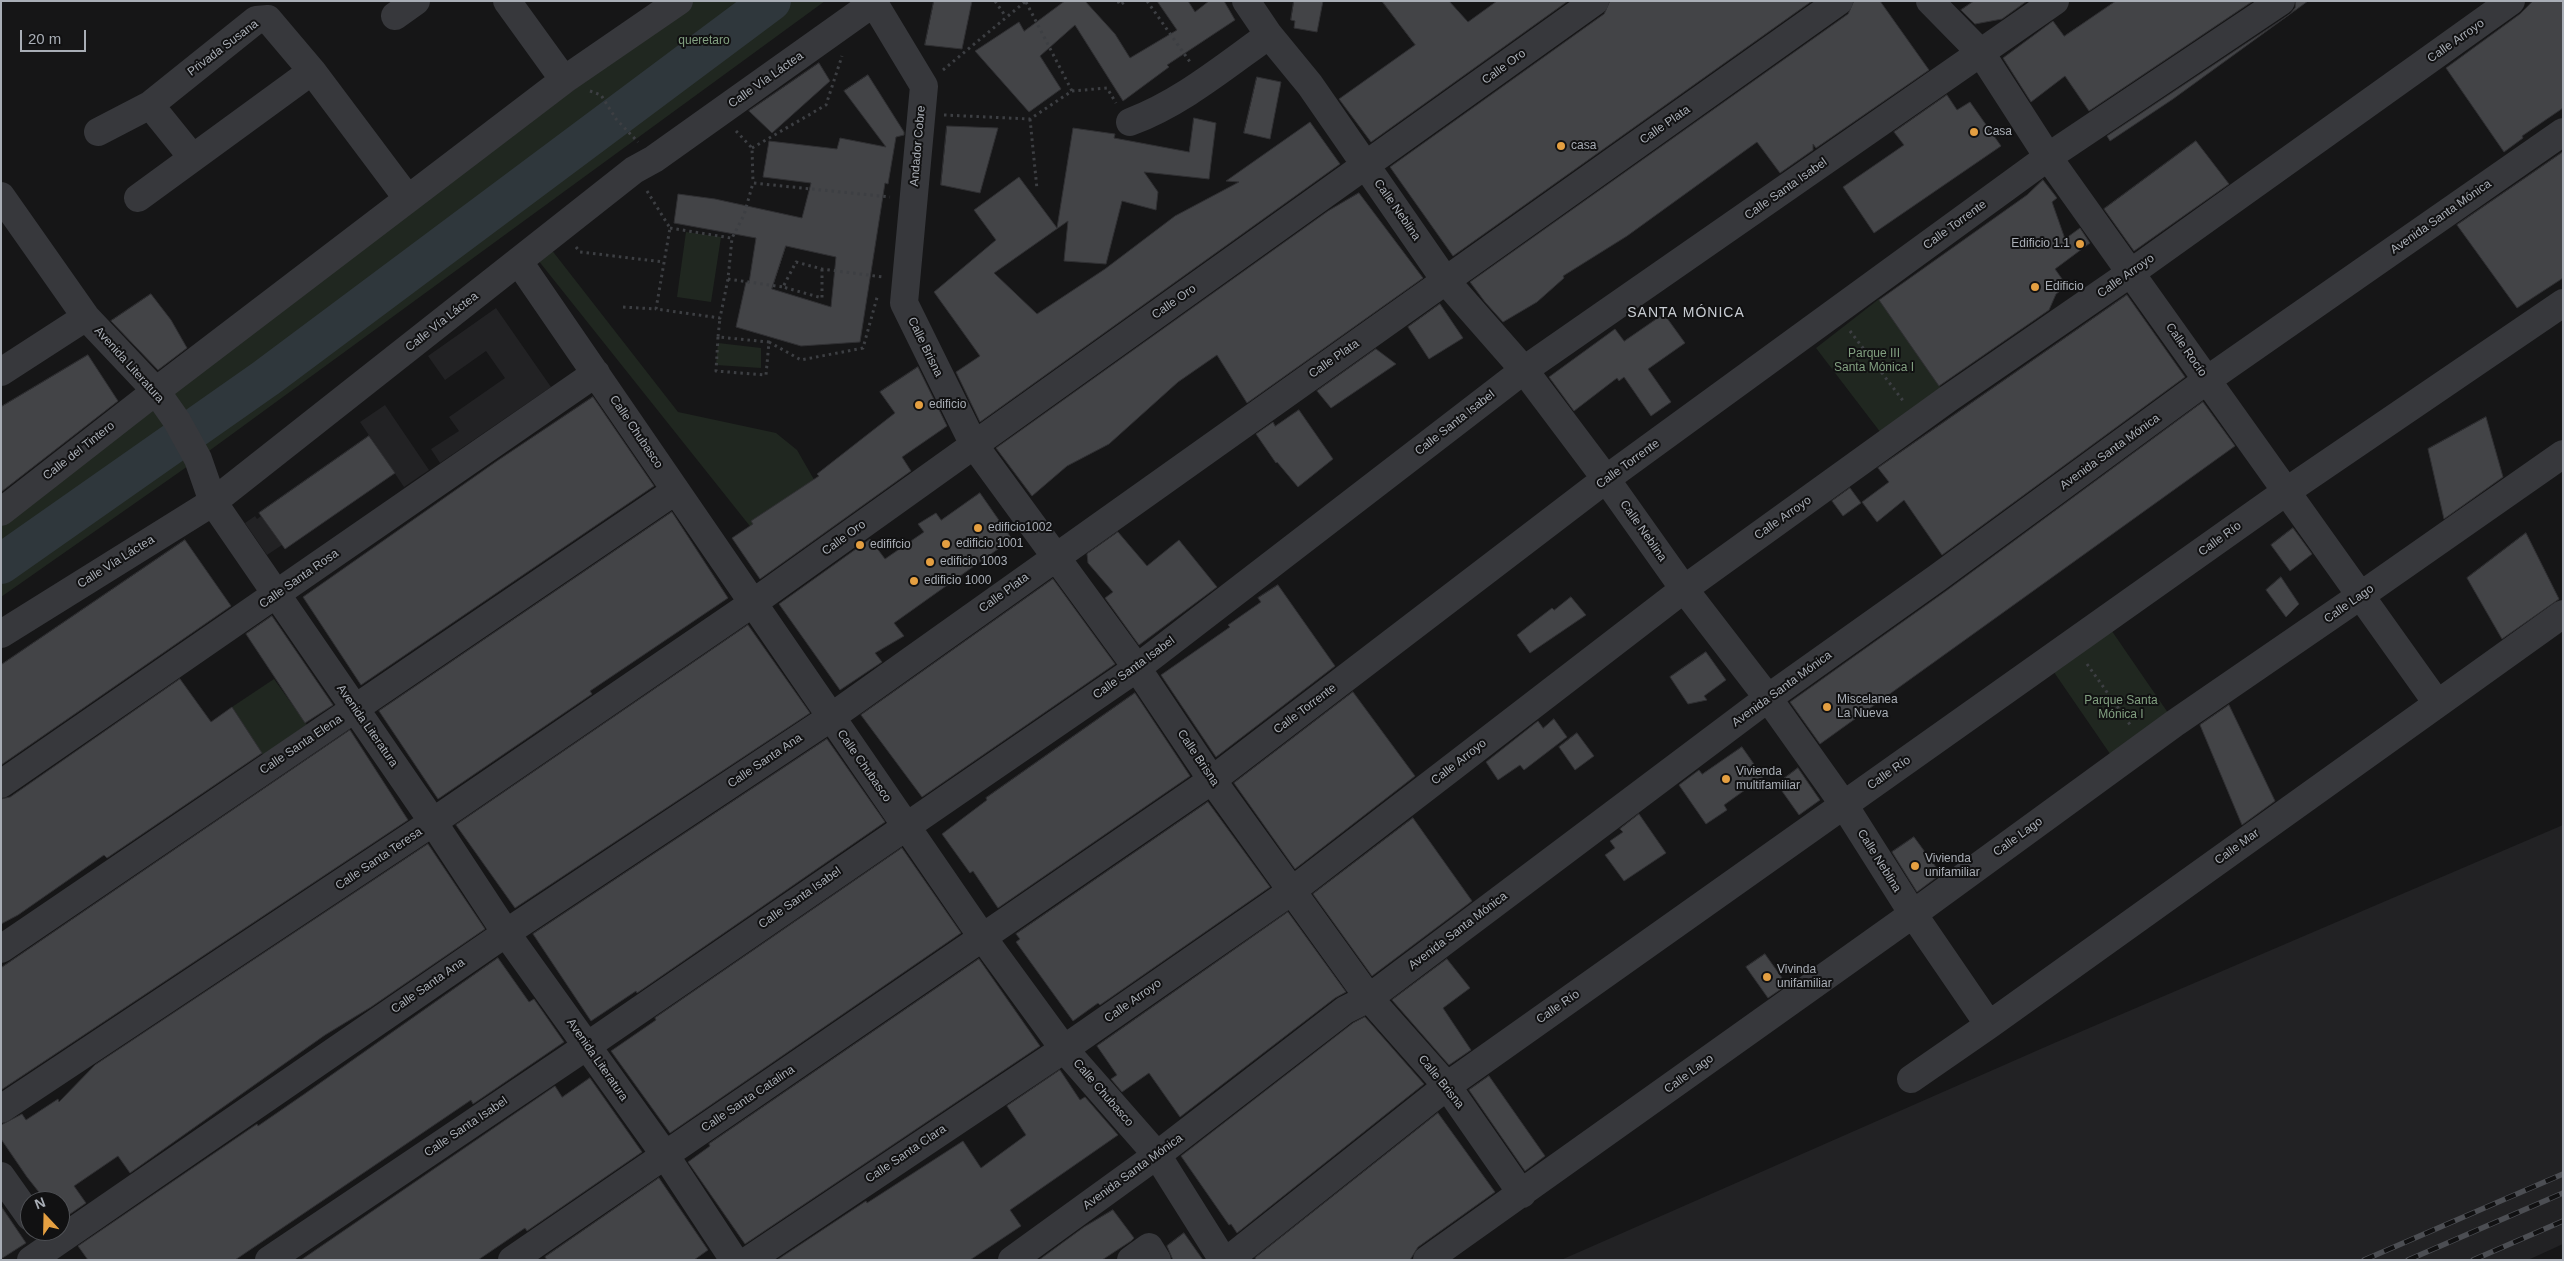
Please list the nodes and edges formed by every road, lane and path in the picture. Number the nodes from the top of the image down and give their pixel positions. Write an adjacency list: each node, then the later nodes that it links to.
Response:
1 (507, 1): 21 (street)
2 (680, 1): 21 (street)
3 (995, 1): 16 (path)
4 (1118, 1): 5 (path)
5 (1126, 1)
6 (1147, 1): 22 (path)
7 (1246, 1): 18 (street, Calle Neblina)
8 (1595, 1): 37 (street, Calle Oro)
9 (1839, 1): 53 (street, Calle Plata)
10 (1930, 1): 19 (street, Calle Rocío)
11 (2056, 1): 19 (street, Calle Santa Isabel)
12 (2281, 1): 36 (street, Calle Torrente)
13 (2512, 1): 51 (street, Calle Arroyo)
14 (875, 2): 17 (street, Calle Vía Láctea); 23 (street)
15 (1026, 2): 16 (path); 24 (path)
16 (1006, 17): 23 (path)
17 (830, 34): 34 (path); 38 (street, Calle Vía Láctea)
18 (1269, 35): 22 (street); 37 (street, Calle Neblina)
19 (1981, 54): 36 (street, Calle Rocío); 64 (street, Calle Santa Isabel)
20 (312, 71): 26 (street, Privada Susana); 35 (street); 42 (street, Privada Susana)
21 (564, 80): 42 (street)
22 (1204, 82): 30 (street)
23 (924, 86): 27 (street, Andador Cobre)
24 (1072, 91): 29 (path); 30 (path)
25 (601, 95): 28 (path)
26 (150, 105): 32 (street, Privada Susana); 35 (street)
27 (921, 115): 29 (path); 43 (street, Andador Cobre)
28 (616, 119)
29 (1030, 119): 40 (path)
30 (1130, 122)
31 (732, 127): 34 (path)
32 (98, 132)
33 (2563, 132): 67 (street, Avenida Santa Mónica)
34 (752, 148): 39 (path)
35 (192, 157): 41 (street)
36 (2048, 157): 51 (street, Calle Rocío); 72 (street, Calle Torrente)
37 (1366, 166): 53 (street, Calle Neblina); 70 (street, Calle Oro)
38 (634, 170): 45 (street, Calle Vía Láctea); 46 (path)
39 (753, 182): 43 (path); 47 (path)
40 (1037, 189)
41 (138, 198)
42 (408, 199): 68 (street)
43 (914, 199): 54 (street, Andador Cobre)
44 (4, 206): 59 (street, Avenida Literatura)
45 (561, 227): 48 (street, Calle Vía Láctea); 49 (path)
46 (670, 228): 47 (path); 49 (path)
47 (732, 238): 52 (path)
48 (519, 262): 66 (street, Calle Chubasco); 75 (street, Calle Vía Láctea)
49 (664, 262): 58 (path)
50 (822, 269): 54 (path); 55 (path); 55 (path)
51 (2132, 272): 67 (street, Calle Rocío); 78 (street, Calle Arroyo)
52 (728, 279): 55 (path); 60 (path)
53 (1446, 280): 64 (street, Calle Neblina); 77 (street, Calle Plata)
54 (898, 286): 63 (path); 70 (street, Calle Brisna)
55 (783, 287)
56 (2563, 303): 74 (street, Calle Río)
57 (623, 307): 58 (path)
58 (656, 309): 60 (path)
59 (86, 318): 65 (street); 68 (street, Avenida Literatura)
60 (720, 318): 62 (path)
61 (1846, 325): 69 (path)
62 (718, 337): 63 (path); 63 (path)
63 (769, 342)
64 (1524, 370): 72 (street, Calle Neblina); 85 (street, Calle Santa Isabel)
65 (1, 372)
66 (596, 374): 73 (street, Calle Chubasco); 79 (street, Calle Santa Rosa)
67 (2207, 380): 74 (street, Calle Rocío); 86 (street, Avenida Santa Mónica)
68 (156, 391): 75 (street, Avenida Literatura); 76 (street, Calle del Tintero)
69 (1908, 407)
70 (974, 445): 77 (street, Calle Brisna); 81 (street, Calle Oro)
71 (2563, 454): 80 (street, Calle Lago)
72 (1606, 479): 78 (street, Calle Neblina); 91 (street, Calle Torrente)
73 (676, 491): 81 (street, Calle Chubasco); 88 (street, Calle Santa Elena)
74 (2287, 491): 80 (street, Calle Rocío); 84 (street, Calle Río)
75 (213, 502): 79 (street, Avenida Literatura); 83 (street, Calle Vía Láctea)
76 (1, 512)
77 (1056, 556): 85 (street, Calle Brisna); 89 (street, Calle Plata)
78 (1684, 589): 86 (street, Calle Neblina); 96 (street, Calle Arroyo)
79 (276, 594): 88 (street, Avenida Literatura); 92 (street, Calle Santa Rosa)
80 (2360, 596): 87 (street, Calle Rocío); 90 (street, Calle Lago)
81 (753, 603): 89 (street, Calle Chubasco); 94 (street, Calle Santa Teresa)
82 (2563, 614): 87 (street, Calle Mar)
83 (1, 634)
84 (2073, 644): 90 (path); 93 (street, Calle Río)
85 (1137, 668): 91 (street, Calle Brisna); 95 (street, Calle Santa Isabel)
86 (1768, 698): 93 (street, Calle Neblina); 101 (street, Avenida Santa Mónica)
87 (2437, 703): 102 (street, Calle Mar)
88 (354, 708): 94 (street, Avenida Literatura); 100 (street, Calle Santa Elena)
89 (830, 718): 95 (street, Calle Chubasco); 98 (street, Calle Santa Ana)
90 (2144, 745): 97 (street, Calle Lago)
91 (1212, 780): 96 (street, Calle Brisna); 99 (street, Calle Torrente)
92 (1, 784)
93 (1844, 805): 97 (street, Calle Neblina); 106 (street, Calle Río)
94 (434, 822): 98 (street, Avenida Literatura); 107 (street, Calle Santa Teresa)
95 (906, 825): 99 (street, Calle Chubasco); 103 (street, Calle Santa Isabel)
96 (1293, 890): 101 (street, Calle Brisna); 104 (street, Calle Arroyo)
97 (1913, 914): 102 (street, Calle Neblina); 111 (street, Calle Lago)
98 (506, 933): 103 (street, Avenida Literatura); 113 (street, Calle Santa Ana)
99 (983, 938): 104 (street, Calle Chubasco); 109 (street, Calle Santa Catalina)
100 (1, 949)
101 (1369, 998): 106 (street, Calle Brisna); 108 (street, Avenida Santa Mónica)
102 (1989, 1025): 105 (street, Calle Mar)
103 (587, 1046): 109 (street, Avenida Literatura); 114 (street, Calle Santa Isabel)
104 (1064, 1049): 108 (street, Calle Chubasco); 117 (street, Calle Santa Clara)
105 (1911, 1079)
106 (1447, 1086): 111 (street, Calle Brisna); 122 (street, Calle Río)
107 (1, 1110)
108 (1157, 1155): 118 (street, Avenida Santa Mónica); 121 (street, Calle Chubasco)
109 (664, 1156): 115 (street, Calle Santa Catalina); 116 (street, Avenida Literatura)
110 (1, 1176): 112 (street)
111 (1522, 1194): 123 (street, Calle Lago)
112 (20, 1203)
113 (45, 1249)
114 (269, 1260)
115 (512, 1260)
116 (734, 1260)
117 (749, 1260)
118 (1012, 1260)
119 (1131, 1260): 120 (street)
120 (1157, 1260)
121 (1222, 1260)
122 (1228, 1260)
123 (1427, 1260)

